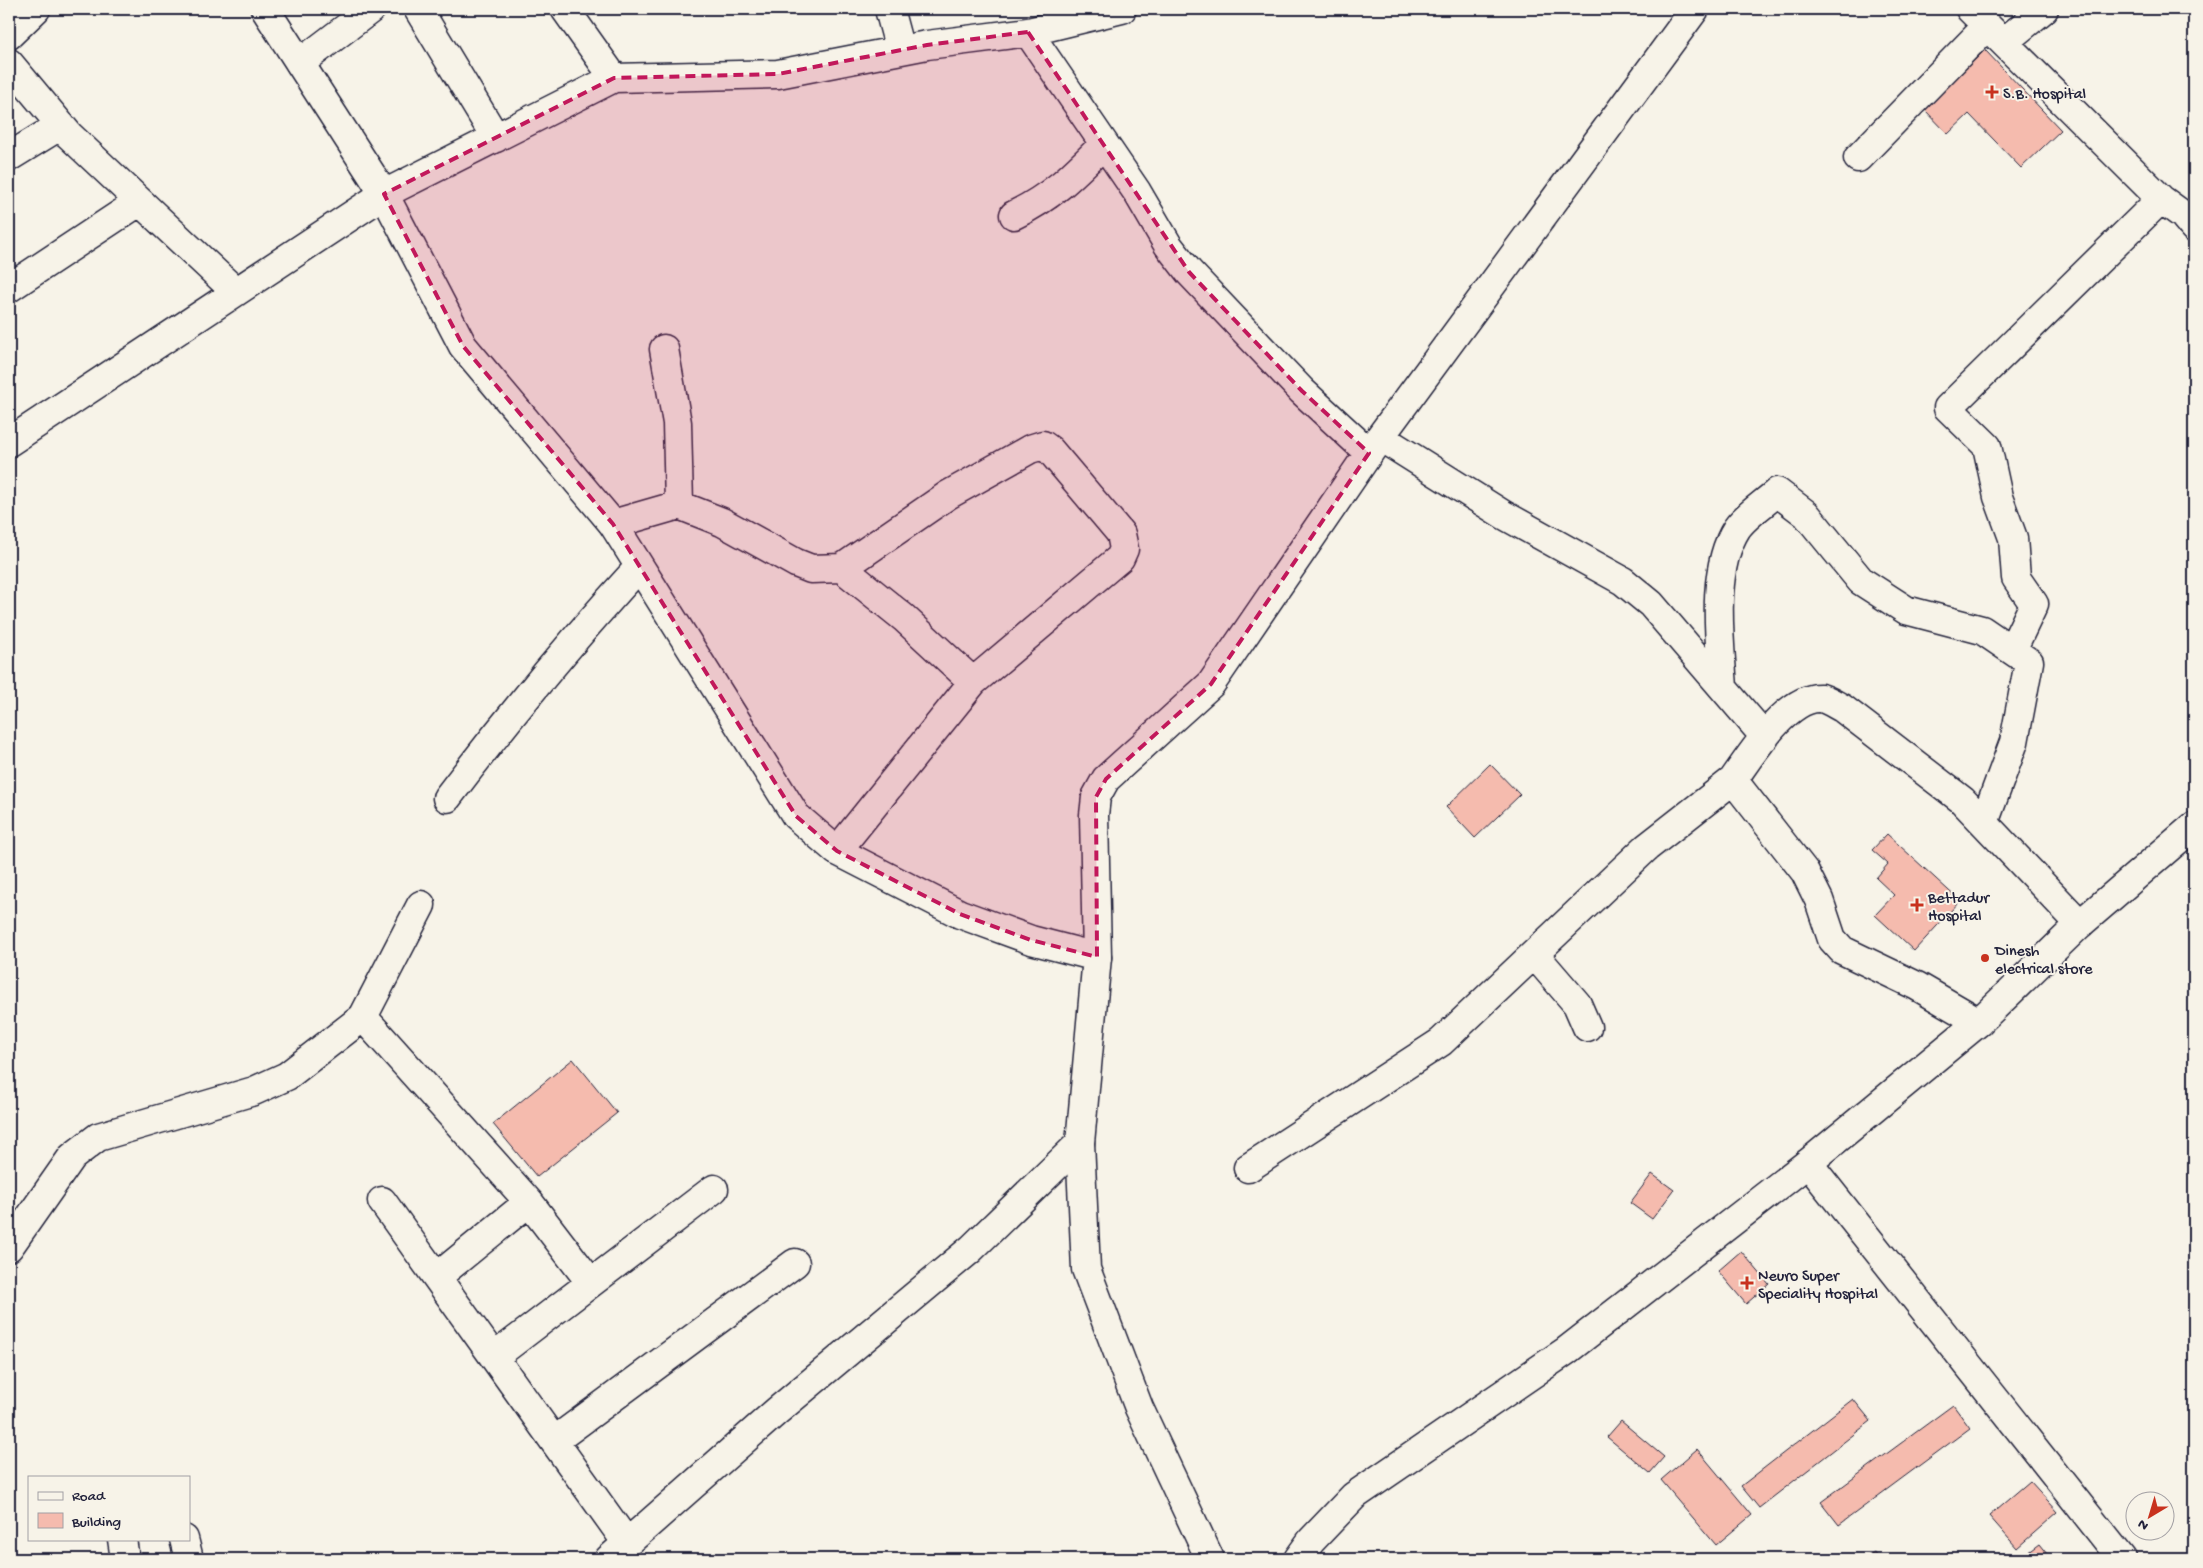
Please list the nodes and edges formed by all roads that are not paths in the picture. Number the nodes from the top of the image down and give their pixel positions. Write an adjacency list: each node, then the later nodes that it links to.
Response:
1 (36, 9): 12 (street)
2 (265, 9): 15 (street)
3 (371, 9): 15 (street)
4 (418, 9): 18 (street)
5 (565, 9): 16 (street)
6 (889, 9): 13 (street)
7 (1122, 9): 11 (street)
8 (1695, 9): 31 (street)
9 (2044, 9): 10 (street)
10 (1987, 26): 21 (street); 23 (street)
11 (1028, 32): 13 (street); 19 (street)
12 (9, 35)
13 (900, 50): 16 (street)
14 (9, 63): 17 (street)
15 (300, 63): 22 (street)
16 (614, 78): 18 (street)
17 (61, 125): 20 (street); 24 (street)
18 (496, 138): 22 (street)
19 (1103, 145): 25 (street); 31 (street)
20 (9, 157)
21 (1858, 158)
22 (384, 194): 28 (street); 33 (street)
23 (2161, 199): 26 (street); 36 (street)
24 (140, 202): 27 (street); 28 (street)
25 (1014, 215)
26 (2190, 216)
27 (9, 288)
28 (236, 292): 30 (street)
29 (664, 350): 32 (street)
30 (9, 442)
31 (1375, 445): 38 (street); 48 (street)
32 (679, 505): 33 (street); 35 (street)
33 (613, 524): 34 (street)
34 (639, 567): 41 (street); 44 (street)
35 (842, 568): 37 (street); 37 (street)
36 (2012, 650): 38 (street); 42 (street)
37 (973, 682): 44 (street)
38 (1723, 688): 39 (street)
39 (1765, 737): 40 (street); 42 (street)
40 (1733, 780): 47 (street); 50 (street)
41 (447, 798)
42 (1984, 823): 46 (street)
43 (2194, 826): 46 (street)
44 (838, 851): 48 (street)
45 (421, 905): 49 (street)
46 (2080, 924): 50 (street)
47 (1534, 954): 51 (street); 54 (street)
48 (1097, 957): 52 (street)
49 (363, 1017): 57 (street); 58 (street)
50 (1979, 1022): 53 (street)
51 (1587, 1027)
52 (1080, 1143): 66 (street); 69 (street)
53 (1808, 1162): 70 (street); 71 (street)
54 (1248, 1168)
55 (714, 1189): 61 (street)
56 (382, 1201): 60 (street)
57 (529, 1202): 60 (street); 61 (street)
58 (9, 1247)
59 (795, 1263): 63 (street)
60 (437, 1277): 62 (street)
61 (591, 1282): 62 (street)
62 (494, 1357): 63 (street)
63 (554, 1441): 66 (street)
64 (122, 1540): 67 (street)
65 (184, 1540): 68 (street)
66 (618, 1551)
67 (125, 1559)
68 (189, 1559)
69 (1210, 1559)
70 (1298, 1559)
71 (2122, 1559)

